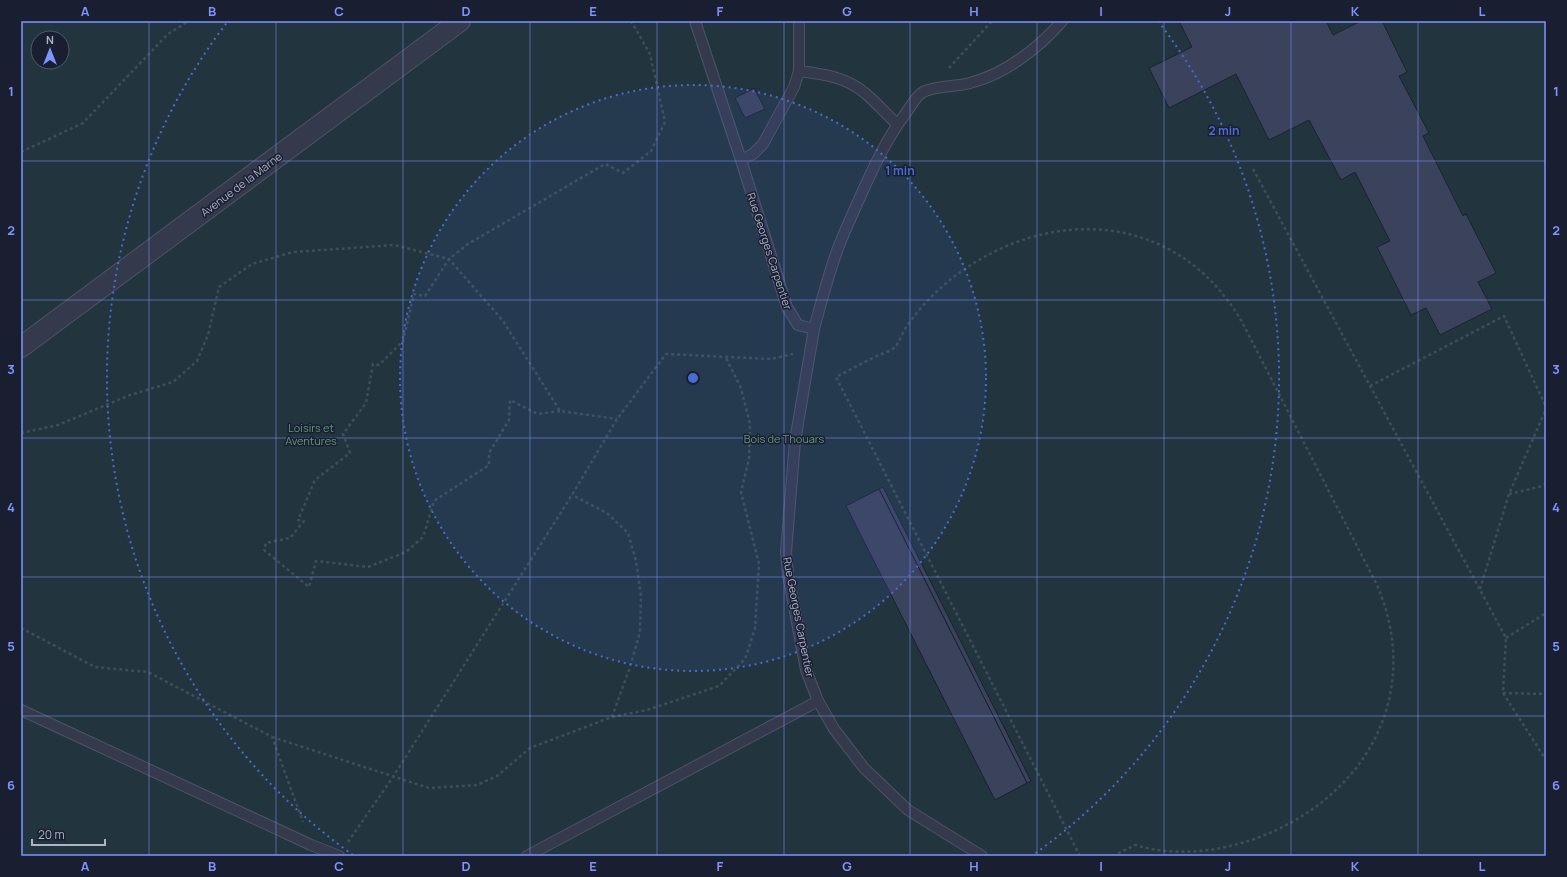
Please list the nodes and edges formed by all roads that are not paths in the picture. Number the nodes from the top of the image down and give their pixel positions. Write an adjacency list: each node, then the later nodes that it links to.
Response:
1 (460, 21): 9 (street, Avenue de la Marne)
2 (695, 21): 7 (lane, Rue Georges Carpentier)
3 (800, 21): 5 (lane)
4 (1062, 21): 6 (lane, Rue Georges Carpentier)
5 (799, 71): 6 (lane); 7 (lane)
6 (897, 124): 8 (lane, Rue Georges Carpentier)
7 (741, 160): 8 (lane, Rue Georges Carpentier)
8 (814, 329): 10 (lane, Rue Georges Carpentier)
9 (21, 347)
10 (818, 701): 13 (lane); 14 (lane, Rue Georges Carpentier)
11 (21, 710): 12 (lane)
12 (338, 856)
13 (527, 856)
14 (982, 856)

